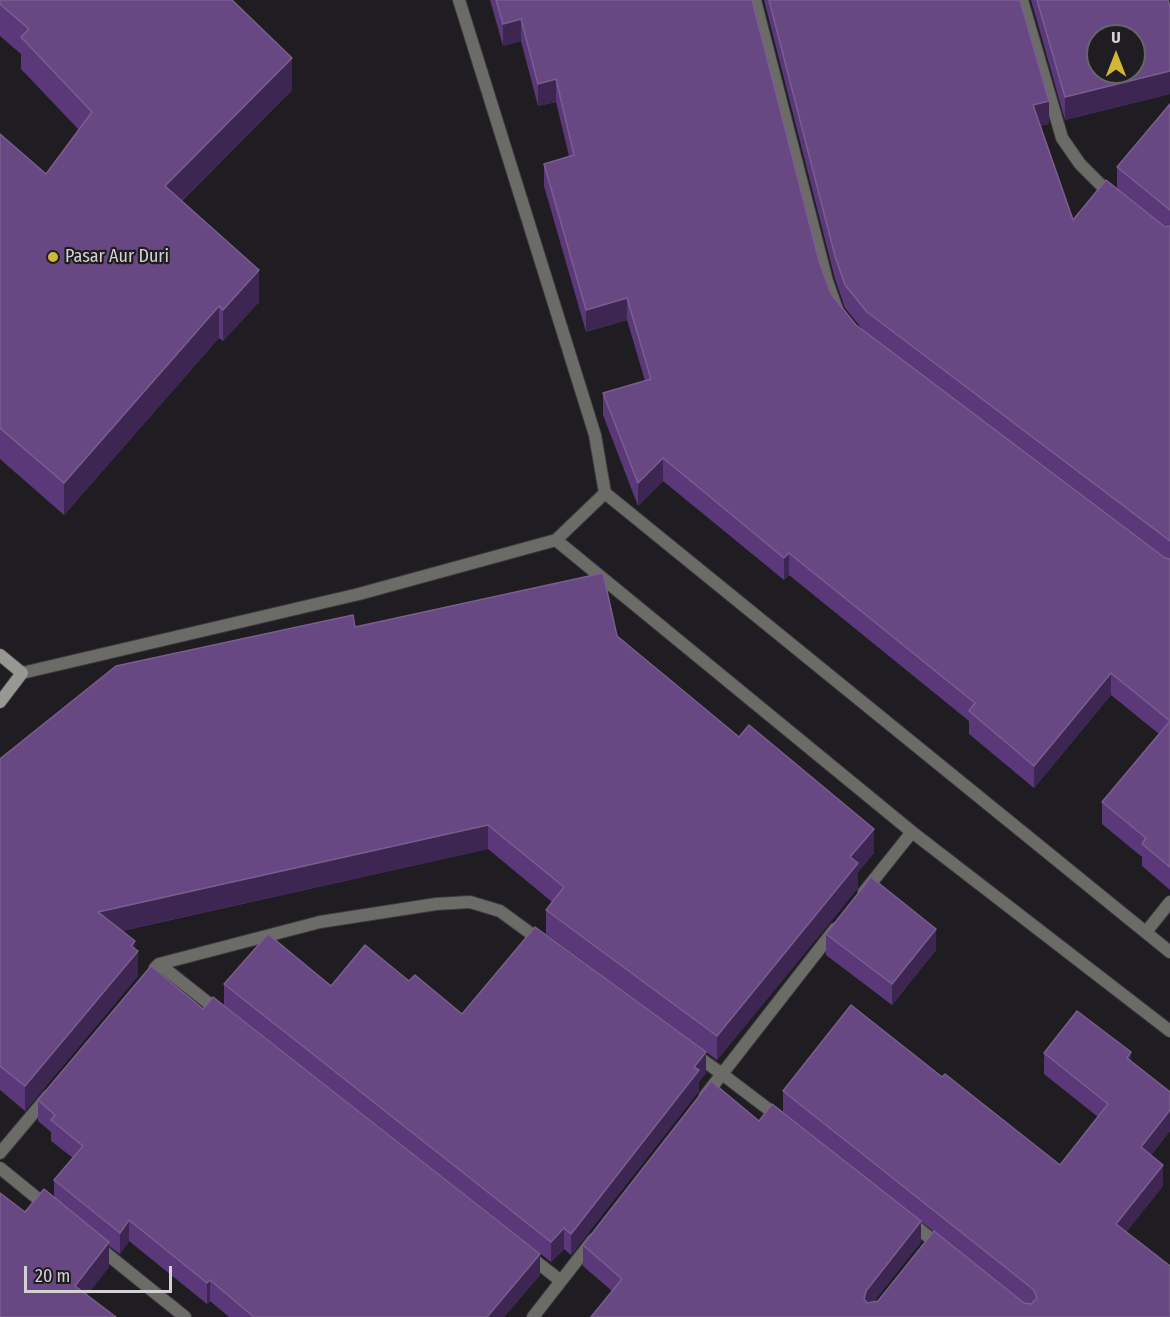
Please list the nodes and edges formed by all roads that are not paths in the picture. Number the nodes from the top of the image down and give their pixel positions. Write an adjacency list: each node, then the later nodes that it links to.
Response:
1 (459, 0): 6 (street)
2 (755, 0): 5 (street)
3 (1022, 0): 4 (street)
4 (1120, 203)
5 (844, 319)
6 (605, 493): 7 (street); 13 (street)
7 (556, 540): 9 (street); 11 (street)
8 (0, 655): 9 (street)
9 (22, 673): 10 (street)
10 (0, 702)
11 (912, 832): 19 (street); 21 (street)
12 (1170, 902): 13 (street)
13 (1146, 932): 15 (street)
14 (548, 946): 16 (street)
15 (1170, 952)
16 (159, 964): 17 (street); 18 (street)
17 (144, 982)
18 (235, 1024)
19 (1170, 1031)
20 (683, 1046): 21 (street)
21 (722, 1074): 23 (street); 24 (street)
22 (53, 1090): 25 (street)
23 (700, 1102)
24 (790, 1126)
25 (0, 1153)
26 (0, 1168): 28 (street)
27 (897, 1212): 32 (street)
28 (56, 1213)
29 (598, 1234): 33 (street)
30 (83, 1235): 34 (street)
31 (514, 1244): 33 (street)
32 (951, 1254)
33 (561, 1281): 35 (street)
34 (185, 1317)
35 (533, 1317)

